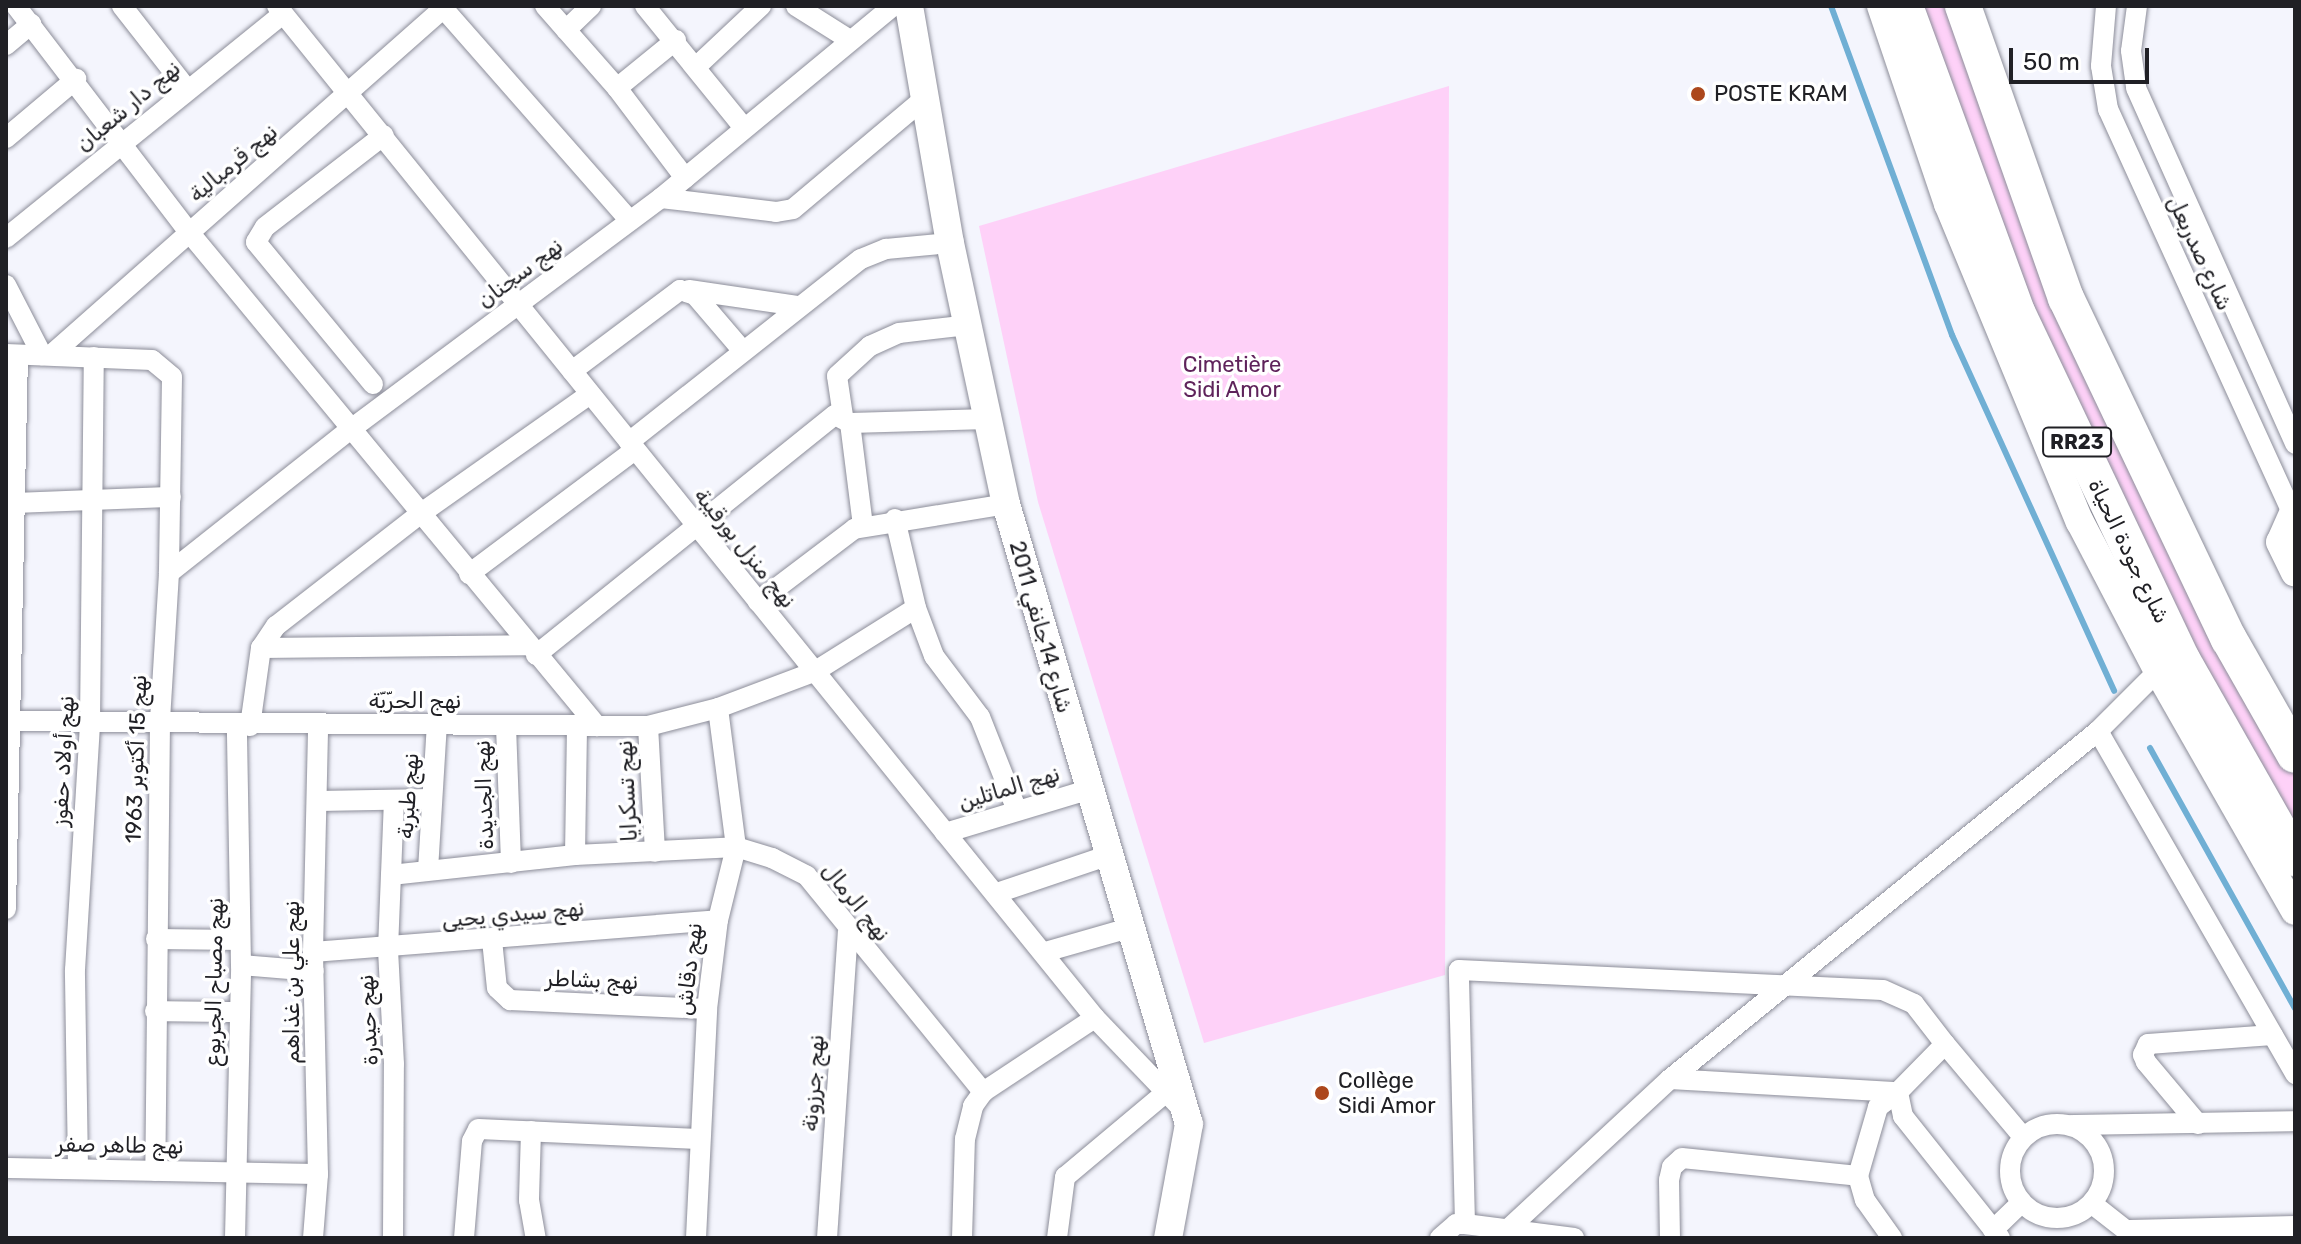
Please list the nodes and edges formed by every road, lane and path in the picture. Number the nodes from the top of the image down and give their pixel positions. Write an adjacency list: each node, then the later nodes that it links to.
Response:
1 (16, 6): 17 (street)
2 (122, 6): 24 (street)
3 (545, 6): 18 (street)
4 (591, 6): 18 (street)
5 (645, 6): 19 (street)
6 (761, 6): 22 (street)
7 (796, 6): 20 (street)
8 (893, 6): 20 (street, نهج سجنان)
9 (909, 6): 27 (street, شارع 14جانفي 2011)
10 (1881, 6): 71 (street)
11 (1905, 6): 95 (highway, شارع جودة الحياة / RR23)
12 (1963, 6): 84 (highway, RR23)
13 (2106, 6): 59 (street, شارع صدربعل)
14 (2137, 6): 53 (street, شارع صدربعل)
15 (445, 7): 26 (street, نهج قرمبالية); 34 (street)
16 (280, 10): 24 (street, نهج دار شعبان); 26 (street, نهج منزل بورقيبة)
17 (31, 24): 21 (street); 23 (street)
18 (566, 30): 25 (street)
19 (676, 40): 22 (street); 25 (street)
20 (850, 40): 28 (street, نهج سجنان)
21 (6, 45)
22 (697, 66): 28 (street)
23 (76, 79): 30 (street); 31 (street)
24 (186, 88): 31 (street, نهج دار شعبان)
25 (617, 88): 32 (street)
26 (351, 94): 29 (street, نهج منزل بورقيبة); 35 (street, نهج قرمبالية)
27 (927, 96): 33 (street); 37 (street, شارع 14جانفي 2011)
28 (744, 128): 32 (street, نهج سجنان)
29 (384, 135): 40 (street, نهج منزل بورقيبة); 48 (street)
30 (6, 138)
31 (124, 142): 35 (street); 36 (street, نهج دار شعبان)
32 (685, 178): 33 (street, نهج سجنان)
33 (661, 198): 34 (street, نهج سجنان)
34 (630, 221): 40 (street, نهج سجنان)
35 (189, 232): 45 (street, نهج قرمبالية); 52 (street)
36 (6, 238)
37 (950, 243): 41 (street); 42 (street, شارع 14جانفي 2011)
38 (6, 285): 45 (street)
39 (689, 290): 41 (street); 43 (street); 47 (street)
40 (519, 304): 47 (street, نهج منزل بورقيبة); 52 (street, نهج سجنان)
41 (799, 306): 43 (street)
42 (968, 325): 50 (street, شارع 14جانفي 2011); 51 (street)
43 (743, 351): 54 (street)
44 (12, 355): 45 (street); 57 (street)
45 (46, 355): 46 (street)
46 (94, 357): 55 (street, نهج 15 أكتوبر 1963); 56 (street, نهج أولاد حفوز)
47 (572, 371): 49 (street, نهج منزل بورقيبة)
48 (373, 384)
49 (590, 394): 54 (street, نهج منزل بورقيبة); 60 (street)
50 (988, 419): 51 (street); 58 (street, شارع 14جانفي 2011)
51 (846, 420): 62 (street); 63 (street)
52 (351, 429): 60 (street); 64 (street, نهج سجنان)
53 (2295, 444)
54 (632, 446): 62 (street, نهج منزل بورقيبة); 66 (street)
55 (171, 497): 56 (street); 64 (street, نهج 15 أكتوبر 1963)
56 (95, 499): 57 (street); 75 (street, نهج أولاد حفوز)
57 (12, 503): 74 (street)
58 (1006, 504): 61 (street); 85 (street, شارع 14جانفي 2011)
59 (2293, 510): 65 (street)
60 (420, 514): 66 (street); 69 (street)
61 (895, 519): 63 (street); 68 (street)
62 (695, 526): 67 (street, نهج منزل بورقيبة); 70 (street)
63 (863, 526): 67 (street)
64 (169, 573): 76 (street, نهج 15 أكتوبر 1963)
65 (2295, 573)
66 (469, 574): 70 (street)
67 (758, 602): 72 (street, نهج منزل بورقيبة)
68 (916, 608): 72 (street, نهج الحرّيّة); 89 (street)
69 (261, 648): 70 (street); 79 (street, نهج مصباح الجربوع)
70 (532, 650): 81 (street)
71 (2158, 671): 83 (street); 101 (street)
72 (814, 672): 73 (street, نهج الحرّيّة); 90 (street, نهج منزل بورقيبة)
73 (718, 708): 82 (street, نهج الحرّيّة); 91 (street, نهج دقاش)
74 (7, 721): 75 (street, نهج الحرّيّة); 100 (street)
75 (90, 722): 76 (street, نهج الحرّيّة); 132 (street, نهج أولاد حفوز)
76 (160, 722): 79 (street, نهج الحرّيّة); 105 (street, نهج 15 أكتوبر 1963)
77 (437, 724): 78 (street, نهج الحرّيّة); 80 (street, نهج الحرّيّة); 86 (street, نهج طبربة)
78 (318, 725): 79 (street, نهج الحرّيّة); 88 (street, نهج علي بن غذاهم)
79 (244, 726): 106 (street, نهج مصباح الجربوع)
80 (506, 726): 81 (street, نهج الحرّيّة); 96 (street, نهج الجديدة)
81 (587, 726): 82 (street, نهج الحرّيّة); 93 (street)
82 (648, 726): 92 (street, نهج تسكرايا)
83 (2098, 731): 112 (street); 117 (street)
84 (2295, 755)
85 (1087, 790): 89 (street, نهج الماتلين); 94 (street, شارع 14جانفي 2011)
86 (430, 799): 87 (street); 97 (street, نهج طبربة)
87 (394, 800): 88 (street); 98 (street, نهج حيدرة)
88 (319, 801): 110 (street, نهج علي بن غذاهم)
89 (1016, 808): 90 (street, نهج الماتلين)
90 (945, 833): 99 (street, نهج منزل بورقيبة)
91 (736, 847): 92 (street, نهج الرمال); 102 (street, نهج دقاش); 104 (street, نهج الرمال)
92 (655, 852): 93 (street, نهج الرمال)
93 (575, 855): 96 (street, نهج الرمال)
94 (1109, 855): 99 (street); 103 (street, شارع 14جانفي 2011)
95 (2295, 858)
96 (511, 863): 97 (street, نهج الرمال)
97 (428, 870): 98 (street, نهج الرمال)
98 (391, 875): 108 (street, نهج حيدرة)
99 (997, 893): 109 (street, نهج منزل بورقيبة)
100 (6, 909)
101 (2295, 911)
102 (718, 920): 107 (street, نهج سيدي يحيى); 113 (street, نهج دقاش)
103 (1129, 928): 109 (street); 124 (street, شارع 14جانفي 2011)
104 (848, 932): 121 (street, نهج الرمال); 151 (street, نهج جرزونة)
105 (156, 939): 106 (street); 114 (street, نهج 15 أكتوبر 1963)
106 (240, 940): 111 (street, نهج مصباح الجربوع)
107 (492, 940): 108 (street, نهج سيدي يحيى); 113 (street, نهج بشاطر)
108 (388, 949): 110 (street, نهج سيدي يحيى); 147 (street, نهج حيدرة)
109 (1045, 952): 116 (street, نهج منزل بورقيبة)
110 (314, 962): 111 (street, نهج سيدي يحيى); 135 (street, نهج علي بن غذاهم)
111 (241, 965): 115 (street, نهج مصباح الجربوع)
112 (1787, 985): 118 (street); 120 (street); 139 (street)
113 (707, 1009): 130 (street, نهج دقاش)
114 (155, 1011): 115 (street); 133 (street, نهج 15 أكتوبر 1963)
115 (239, 1012): 134 (street, نهج مصباح الجربوع)
116 (1095, 1018): 121 (street); 123 (street, نهج منزل بورقيبة)
117 (2273, 1035): 119 (street); 126 (street)
118 (1945, 1044): 122 (street); 129 (street)
119 (2295, 1074)
120 (1670, 1079): 122 (street); 141 (street)
121 (983, 1092): 152 (street)
122 (1898, 1092): 136 (street); 142 (street)
123 (1164, 1094): 124 (street, نهج منزل بورقيبة); 153 (street)
124 (1186, 1113): 154 (street, شارع 14جانفي 2011)
125 (2295, 1121): 126 (street)
126 (2198, 1124): 127 (street)
127 (2070, 1125): 129 (street); 138 (street)
128 (531, 1131): 130 (street); 148 (street); 149 (street)
129 (2023, 1137): 137 (street)
130 (699, 1139): 150 (street, نهج دقاش)
131 (6, 1168): 132 (street, نهج طاهر صفر)
132 (78, 1168): 133 (street, نهج طاهر صفر)
133 (155, 1171): 134 (street, نهج طاهر صفر)
134 (233, 1172): 135 (street, نهج طاهر صفر); 145 (street, نهج مصباح الجربوع)
135 (318, 1174): 146 (street, نهج علي بن غذاهم)
136 (1858, 1176): 157 (street); 158 (street)
137 (2022, 1202): 138 (street); 142 (street)
138 (2095, 1206): 143 (street)
139 (1465, 1224): 141 (street); 155 (street)
140 (2295, 1226): 143 (street)
141 (1507, 1230): 144 (street)
142 (1996, 1234)
143 (2133, 1234)
144 (1545, 1236): 156 (street)
145 (235, 1238)
146 (313, 1238)
147 (393, 1238)
148 (464, 1238)
149 (536, 1238)
150 (696, 1238)
151 (827, 1238)
152 (962, 1238)
153 (1057, 1238)
154 (1168, 1238)
155 (1440, 1238)
156 (1574, 1238)
157 (1670, 1238)
158 (1892, 1238)

